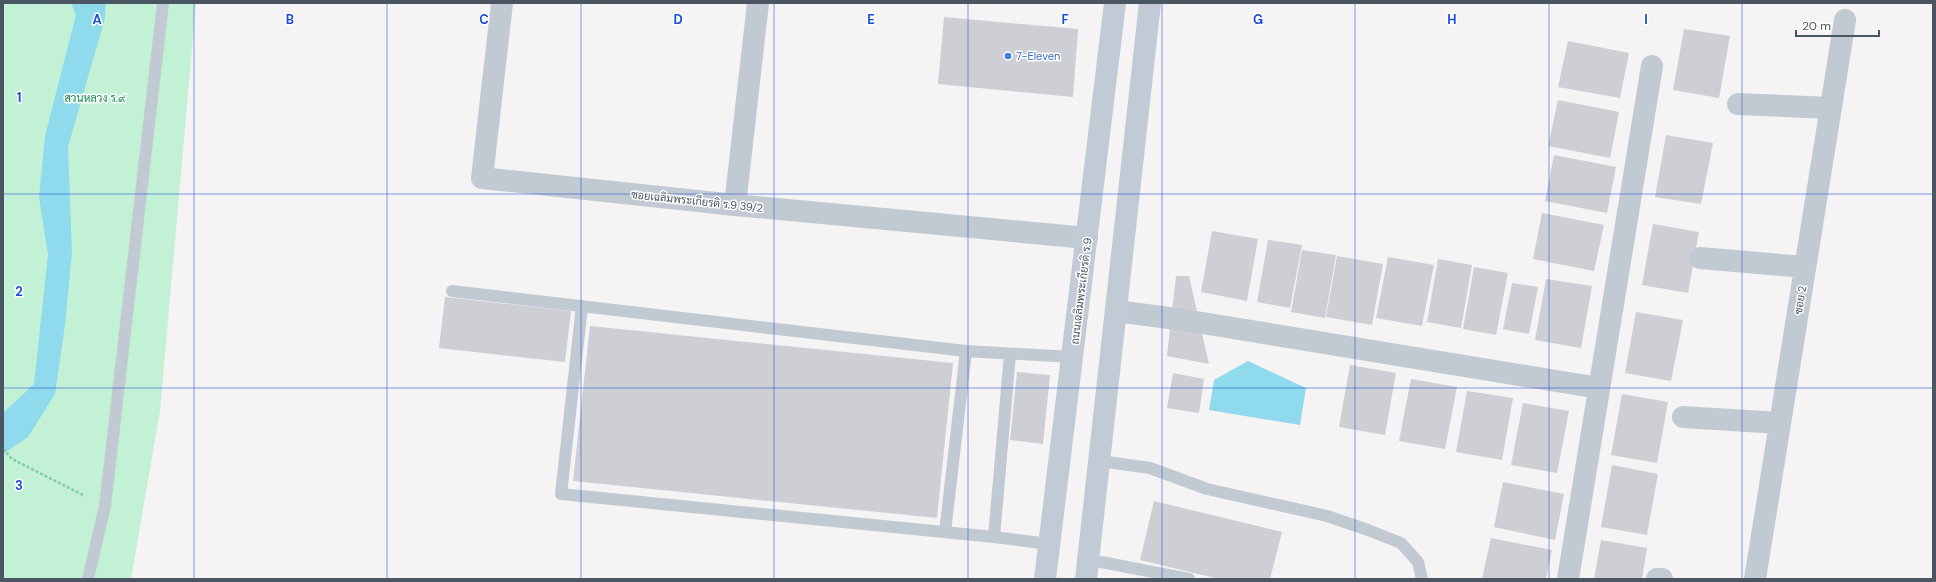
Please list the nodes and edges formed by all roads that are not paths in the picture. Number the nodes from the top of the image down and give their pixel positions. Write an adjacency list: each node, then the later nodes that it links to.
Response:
1 (163, 3): 28 (lane)
2 (502, 3): 10 (street, ซอยเฉลิมพระเกียรติ ร.9 39/2)
3 (758, 3): 10 (street)
4 (1114, 3): 11 (main road, ถนนเฉลิมพระเกียรติ ร.9)
5 (1150, 3): 16 (main road)
6 (1845, 20): 9 (street, ซอย 2)
7 (1652, 66): 20 (street)
8 (1738, 104): 9 (street)
9 (1831, 108): 13 (street, ซอย 2)
10 (735, 205): 11 (street, ซอยเฉลิมพระเกียรติ ร.9 39/2)
11 (1087, 238): 19 (main road, ถนนเฉลิมพระเกียรติ ร.9)
12 (1700, 258): 13 (street)
13 (1805, 267): 22 (street, ซอย 2)
14 (452, 290): 15 (lane)
15 (582, 306): 17 (lane); 24 (lane)
16 (1116, 312): 20 (street); 23 (main road)
17 (966, 351): 18 (lane); 24 (lane)
18 (1010, 354): 19 (lane); 25 (lane)
19 (1072, 357): 26 (main road, ถนนเฉลิมพระเกียรติ ร.9)
20 (1599, 388): 33 (street)
21 (1683, 417): 22 (street)
22 (1780, 423): 36 (street, ซอย 2)
23 (1100, 462): 30 (main road); 32 (lane)
24 (946, 532): 25 (lane)
25 (994, 537): 26 (lane)
26 (1049, 544): 29 (main road, ถนนเฉลิมพระเกียรติ ร.9)
27 (1101, 562): 31 (lane)
28 (88, 579)
29 (1045, 579)
30 (1086, 579)
31 (1189, 579)
32 (1422, 579)
33 (1568, 579)
34 (1657, 579): 35 (street)
35 (1662, 579)
36 (1755, 579)

